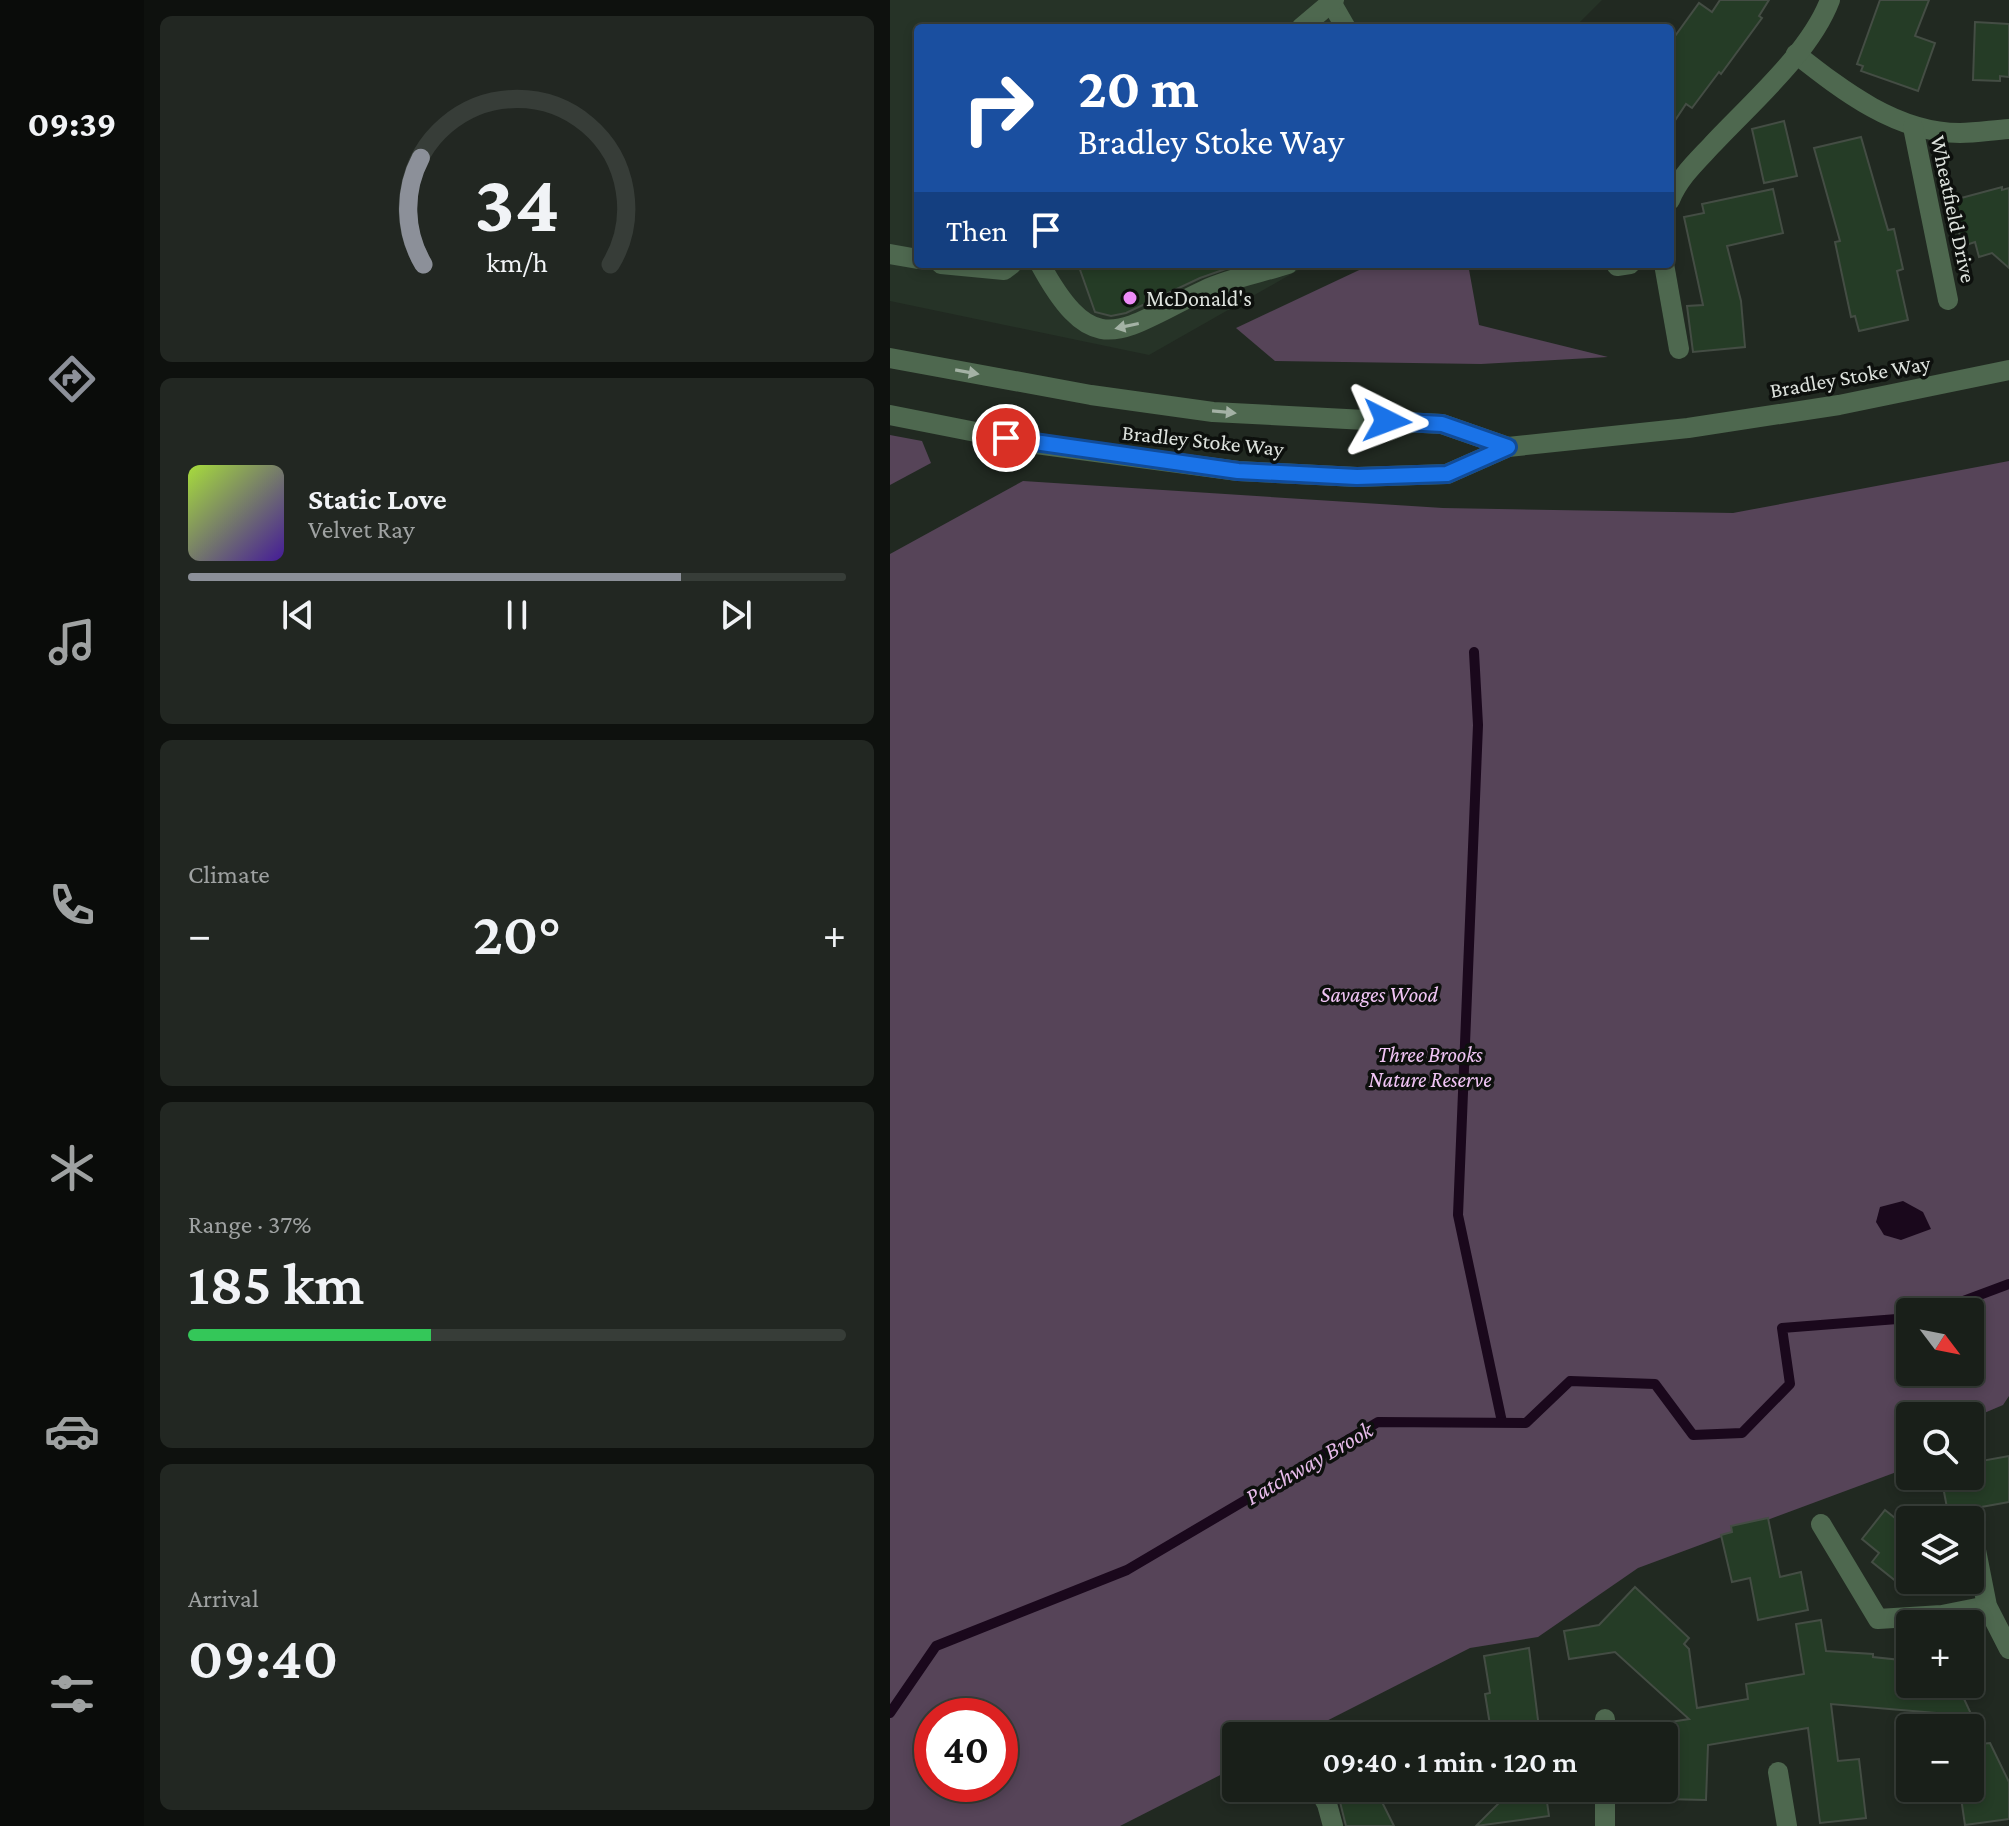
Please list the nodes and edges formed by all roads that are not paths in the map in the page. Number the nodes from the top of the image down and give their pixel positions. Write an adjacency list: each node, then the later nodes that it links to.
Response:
1 (1830, 0): 5 (street)
2 (1332, 1): 3 (street); 4 (street)
3 (1306, 24)
4 (1344, 24)
5 (1796, 54): 6 (street, Wheatfield Drive); 8 (street)
6 (1913, 127): 7 (street, Wheatfield Drive); 16 (street, Wheatfield Drive)
7 (2009, 129)
8 (1674, 194)
9 (890, 254): 10 (street)
10 (914, 258)
11 (983, 268): 12 (street)
12 (1007, 268)
13 (1042, 268): 14 (street, one-way to 13)
14 (1273, 268)
15 (1665, 268): 17 (street)
16 (1948, 300)
17 (1679, 349)
18 (890, 358): 21 (street, Bradley Stoke Way, one-way to 21)
19 (2009, 370): 21 (street, Bradley Stoke Way)
20 (890, 415): 21 (street, Bradley Stoke Way)
21 (1508, 447)
22 (1821, 1524): 24 (street)
23 (1984, 1591): 24 (street)
24 (1987, 1606): 25 (street)
25 (2009, 1649)
26 (1778, 1772): 31 (street)
27 (1326, 1802): 29 (street)
28 (1605, 1802): 30 (street)
29 (1333, 1826)
30 (1605, 1826)
31 (1787, 1826)

